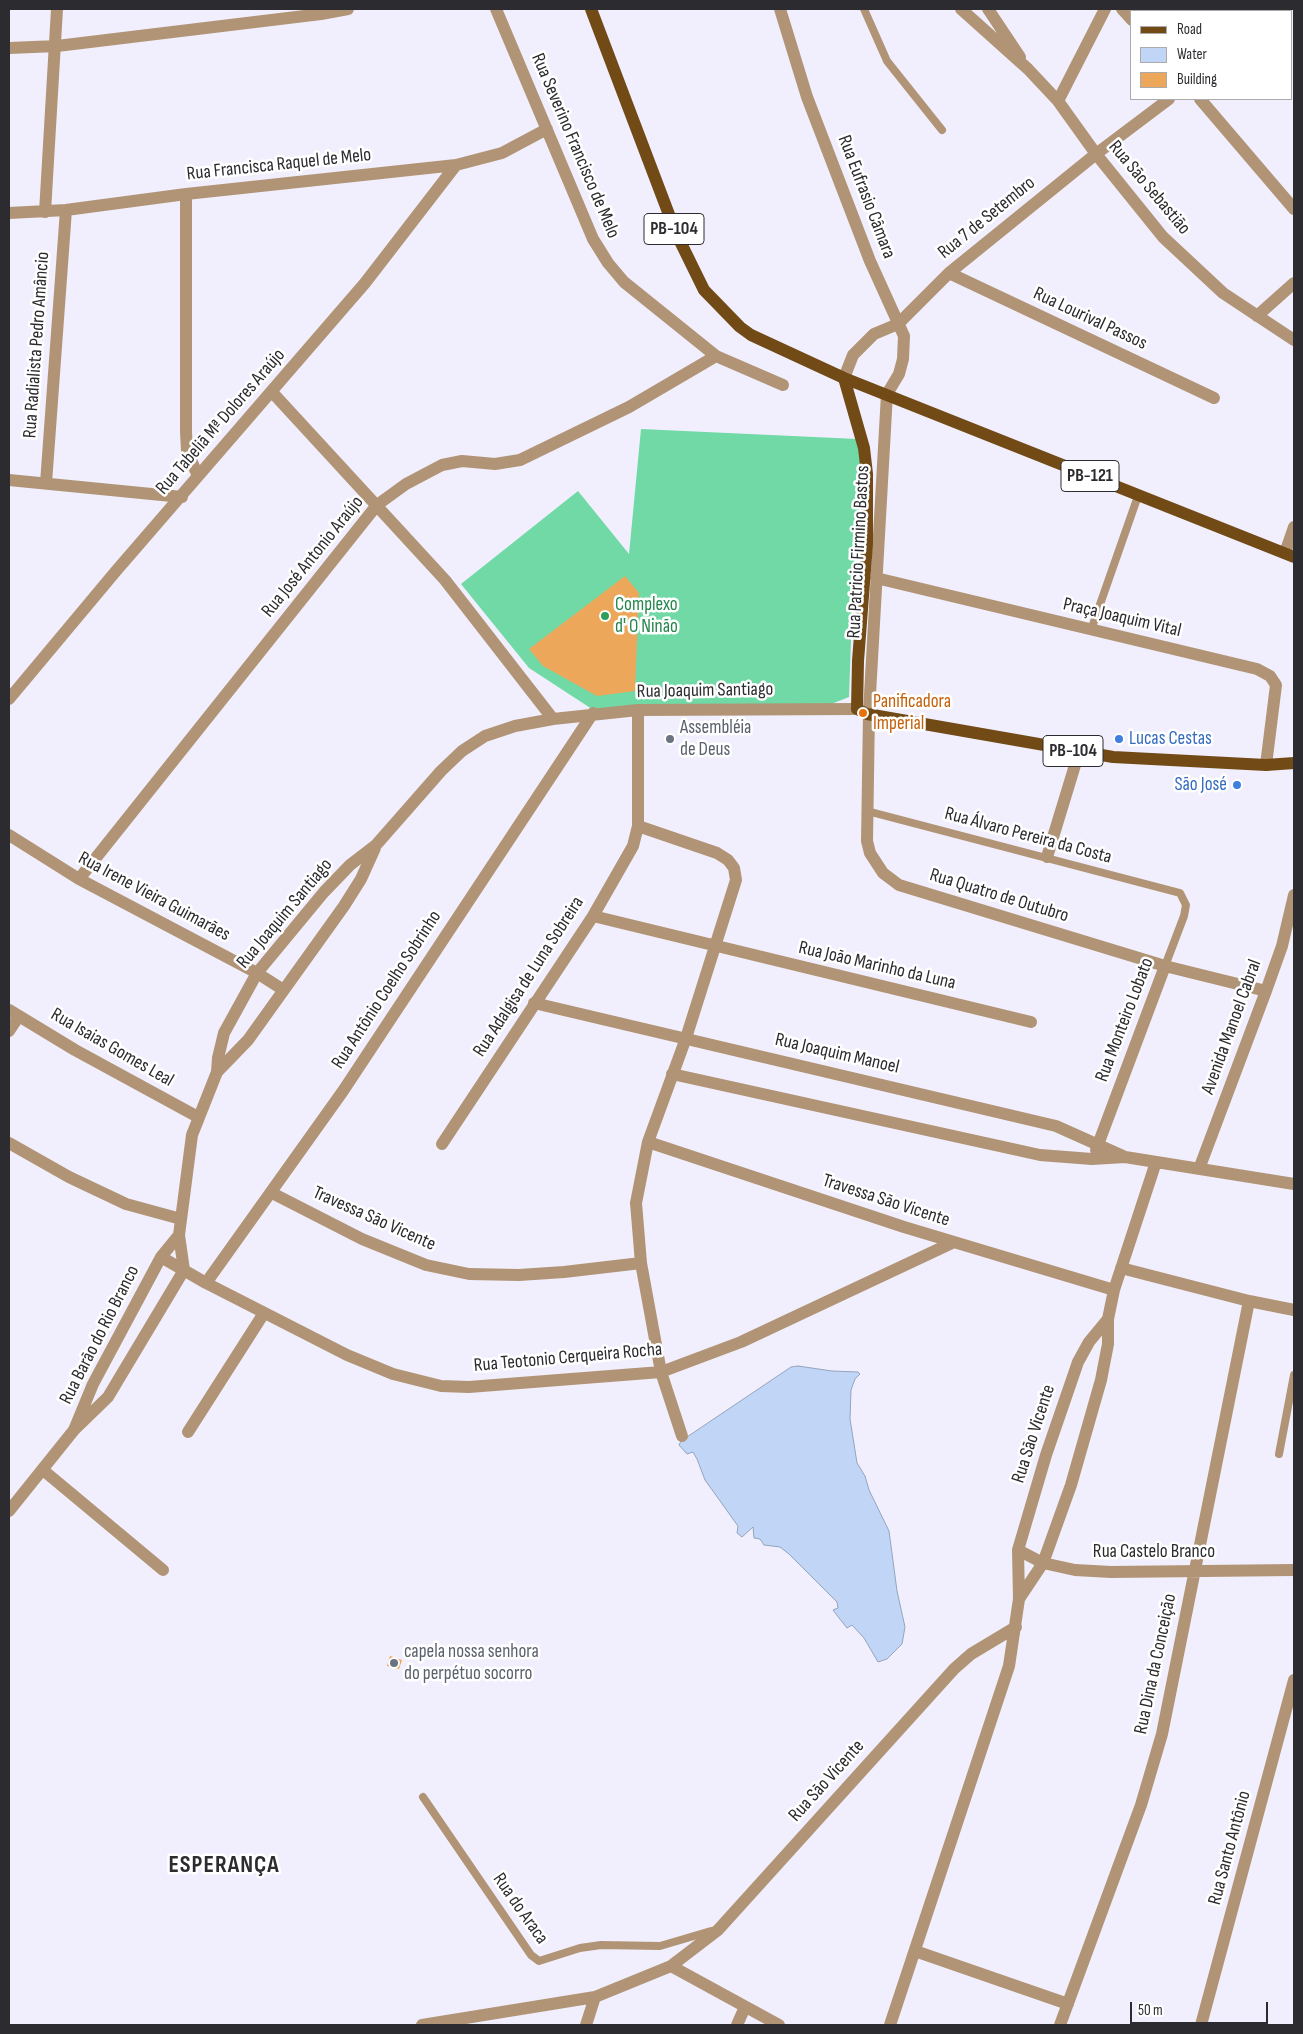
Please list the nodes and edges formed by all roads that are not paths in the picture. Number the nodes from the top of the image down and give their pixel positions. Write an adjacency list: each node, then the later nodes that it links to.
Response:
1 (58, 9): 10 (street)
2 (348, 9): 10 (street)
3 (496, 9): 16 (street, Rua Severino Francisco de Melo)
4 (590, 9): 31 (main road, PB-104)
5 (780, 9): 28 (street, Rua Eufrasio Câmara)
6 (864, 9): 17 (lane)
7 (961, 9): 12 (street, Rua São Sebastião)
8 (988, 9): 12 (street, Rua São Sebastião)
9 (1105, 9): 15 (street)
10 (57, 46): 11 (street); 24 (street)
11 (9, 48)
12 (1028, 69): 15 (street, Rua São Sebastião)
13 (1168, 100): 18 (street, Rua 7 de Setembro)
14 (1201, 100): 21 (street)
15 (1058, 101): 18 (street, Rua São Sebastião)
16 (547, 129): 19 (street, Rua Francisca Raquel de Melo); 30 (street, Rua Severino Francisco de Melo)
17 (942, 130)
18 (1096, 154): 25 (street, Rua 7 de Setembro); 27 (street, Rua São Sebastião)
19 (456, 165): 20 (street, Rua Francisca Raquel de Melo); 33 (street, Rua Tabeliã Mª Dolores Araújo)
20 (186, 194): 22 (street, Rua Francisca Raquel de Melo); 36 (street)
21 (1294, 209)
22 (66, 210): 24 (street, Rua Francisca Raquel de Melo); 38 (street, Rua Radialista Pedro Amâncio)
23 (9, 212): 24 (street, Rua Francisca Raquel de Melo)
24 (45, 212)
25 (949, 272): 28 (street, Rua 7 de Setembro); 35 (street, Rua Lourival Passos)
26 (1294, 283): 27 (street)
27 (1257, 316): 29 (street, Rua São Sebastião)
28 (898, 324): 31 (street, Rua 7 de Setembro); 34 (street, Rua Eufrasio Câmara)
29 (1294, 340)
30 (716, 356): 32 (street, Rua Severino Francisco de Melo); 41 (street, Rua José Antonio Araújo)
31 (844, 378): 34 (main road, PB-121); 48 (main road, Rua Patricio Firmino Bastos)
32 (783, 386)
33 (272, 392): 36 (street, Rua Tabeliã Mª Dolores Araújo); 41 (street)
34 (886, 394): 39 (main road, PB-121); 44 (street, Rua Patricio Firmino Bastos)
35 (1214, 398)
36 (198, 476): 40 (street, Rua Tabeliã Mª Dolores Araújo)
37 (9, 480): 38 (street)
38 (46, 484): 40 (street)
39 (1138, 496): 43 (main road, PB-121); 45 (lane)
40 (182, 497): 46 (street, Rua Tabeliã Mª Dolores Araújo)
41 (377, 505): 50 (street); 59 (street, Rua José Antonio Araújo)
42 (1294, 527): 43 (street)
43 (1290, 555)
44 (876, 578): 45 (street, Praça Joaquim Vital); 48 (street, Rua Patricio Firmino Bastos)
45 (1091, 630): 53 (street, Praça Joaquim Vital)
46 (9, 699)
47 (638, 710): 48 (street, Rua Joaquim Santiago); 49 (street, Rua Joaquim Santiago); 55 (street)
48 (863, 710): 51 (main road, PB-104); 54 (street, Rua Quatro de Outubro)
49 (593, 713): 50 (street, Rua Joaquim Santiago); 86 (street, Rua Antônio Coelho Sobrinho)
50 (553, 718): 57 (street, Rua Joaquim Santiago)
51 (1079, 752): 53 (main road, PB-104); 58 (street)
52 (1294, 763): 53 (main road, PB-104)
53 (1266, 765)
54 (867, 811): 58 (lane, Rua Álvaro Pereira da Costa); 65 (street, Rua Quatro de Outubro)
55 (638, 826): 62 (street, Rua Adalgisa de Luna Sobreira); 63 (street)
56 (9, 836): 59 (street, Rua Irene Vieira Guimarães)
57 (376, 845): 66 (street, Rua Joaquim Santiago); 67 (street, Rua Joaquim Santiago)
58 (1047, 858): 60 (lane, Rua Álvaro Pereira da Costa)
59 (79, 879): 66 (street, Rua Irene Vieira Guimarães)
60 (1180, 893): 65 (lane, Rua Monteiro Lobato)
61 (1294, 896): 64 (street, Avenida Manoel Cabral)
62 (593, 916): 63 (street, Rua João Marinho da Luna); 69 (street, Rua Adalgisa de Luna Sobreira)
63 (714, 947): 71 (street, Rua João Marinho da Luna); 73 (street)
64 (1288, 947): 68 (street, Avenida Manoel Cabral)
65 (1165, 966): 68 (street, Rua Quatro de Outubro); 80 (street, Rua Monteiro Lobato)
66 (256, 973): 67 (street, Rua Irene Vieira Guimarães); 74 (street, Rua Joaquim Santiago)
67 (282, 989): 74 (street, Rua Joaquim Santiago)
68 (1266, 991): 84 (street, Avenida Manoel Cabral)
69 (534, 1003): 73 (street, Rua Joaquim Manoel); 79 (street, Rua Adalgisa de Luna Sobreira)
70 (14, 1013): 72 (street); 76 (street, Rua Isaias Gomes Leal)
71 (1031, 1022)
72 (9, 1031)
73 (686, 1038): 75 (street); 80 (street, Rua Joaquim Manoel)
74 (217, 1072): 76 (street, Rua Joaquim Santiago)
75 (672, 1074): 77 (street); 82 (street, Rua Joaquim Manoel)
76 (198, 1117): 87 (street, Rua Joaquim Santiago)
77 (648, 1142): 89 (street, Travessa São Vicente); 91 (street)
78 (9, 1143): 87 (street)
79 (442, 1144)
80 (1098, 1144): 81 (street, Rua Joaquim Manoel); 82 (street, Rua Monteiro Lobato)
81 (1125, 1157): 82 (street, Rua Joaquim Manoel); 83 (street, Rua Joaquim Manoel)
82 (1092, 1159)
83 (1156, 1162): 84 (street, Rua Joaquim Manoel); 92 (street, Rua São Vicente)
84 (1198, 1169): 85 (street, Rua Joaquim Manoel)
85 (1294, 1184)
86 (272, 1193): 91 (street, Travessa São Vicente); 94 (street, Rua Antônio Coelho Sobrinho)
87 (181, 1219): 88 (street, Rua Joaquim Santiago)
88 (179, 1235): 90 (street); 93 (street, Rua Joaquim Santiago)
89 (954, 1242): 95 (street, Travessa São Vicente); 100 (street, Rua Teotonio Cerqueira Rocha)
90 (161, 1257): 93 (street, Rua Teotonio Cerqueira Rocha); 102 (street, Rua Barão do Rio Branco)
91 (641, 1263): 100 (street)
92 (1121, 1268): 95 (street, Rua São Vicente); 96 (street)
93 (184, 1270): 94 (street, Rua Teotonio Cerqueira Rocha); 102 (street, Rua Barão do Rio Branco)
94 (206, 1284): 98 (street, Rua Teotonio Cerqueira Rocha)
95 (1114, 1290): 99 (street, Rua São Vicente)
96 (1249, 1300): 97 (street); 112 (street, Rua Dina da Conceição)
97 (1294, 1310)
98 (264, 1313): 100 (street, Rua Teotonio Cerqueira Rocha); 103 (street)
99 (1108, 1319): 108 (street, Rua São Vicente); 109 (street, Rua São Vicente)
100 (661, 1372): 104 (street)
101 (1294, 1375): 105 (lane)
102 (74, 1430): 106 (street, Rua Barão do Rio Branco)
103 (188, 1432)
104 (682, 1436)
105 (1279, 1454)
106 (43, 1470): 107 (street, Rua Barão do Rio Branco); 110 (street)
107 (9, 1511)
108 (1018, 1550): 109 (street, Rua Castelo Branco); 113 (street, Rua São Vicente)
109 (1044, 1563): 112 (street, Rua Castelo Branco); 113 (street, Rua São Vicente)
110 (163, 1570)
111 (1294, 1570): 112 (street, Rua Castelo Branco)
112 (1196, 1572): 121 (street, Rua Dina da Conceição)
113 (1019, 1599): 114 (street, Rua São Vicente)
114 (1016, 1627): 117 (street, Rua São Vicente); 118 (street, Rua São Vicente)
115 (1294, 1680): 130 (street, Rua Santo Antônio)
116 (423, 1797): 117 (lane, Rua do Araca)
117 (718, 1930): 119 (street, Rua São Vicente)
118 (915, 1952): 121 (street); 128 (street, Rua São Vicente)
119 (671, 1966): 120 (street, Rua São Vicente); 122 (street)
120 (595, 1997): 123 (street, Rua São Vicente); 125 (street)
121 (1068, 2004): 129 (street, Rua Dina da Conceição)
122 (745, 2007): 126 (street); 127 (street)
123 (439, 2024): 124 (street, Rua São Vicente)
124 (422, 2025)
125 (586, 2025)
126 (738, 2025)
127 (779, 2025)
128 (890, 2025)
129 (1060, 2025)
130 (1201, 2025)

